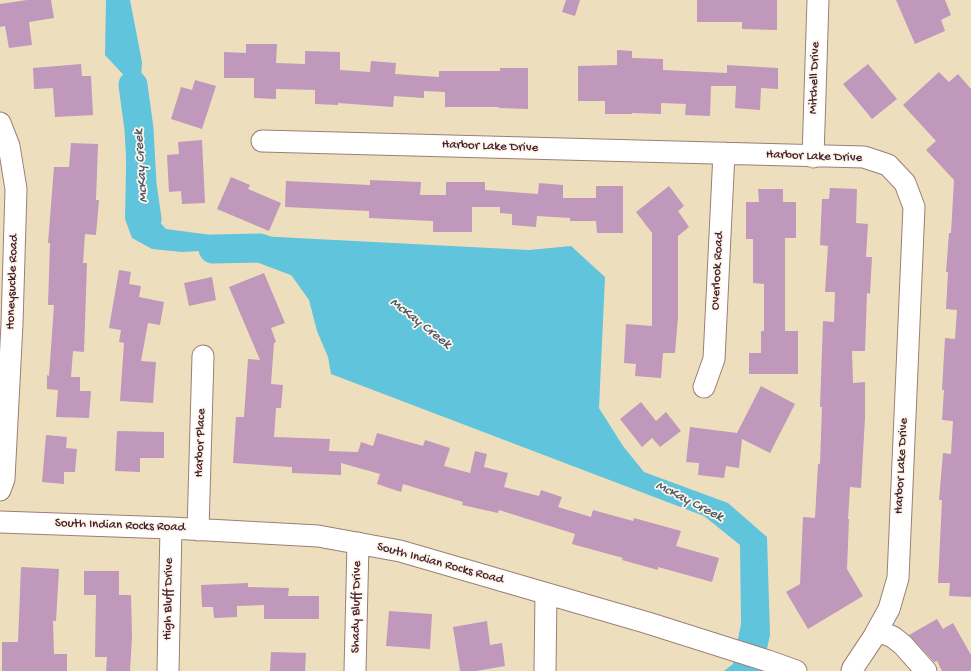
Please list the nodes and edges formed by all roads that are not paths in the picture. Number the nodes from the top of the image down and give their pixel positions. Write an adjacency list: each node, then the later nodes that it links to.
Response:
1 (818, 0): 5 (street, Mitchell Drive)
2 (0, 123): 6 (street, Honeysuckle Road)
3 (262, 140): 4 (street, Harbor Lake Drive)
4 (724, 153): 5 (street, Harbor Lake Drive); 8 (street, Overlook Road)
5 (813, 157): 15 (street, Harbor Lake Drive)
6 (6, 324): 9 (street, Honeysuckle Road)
7 (203, 356): 12 (street, Harbor Place)
8 (704, 387)
9 (0, 490)
10 (0, 522): 11 (street, South Indian Rocks Road)
11 (171, 528): 12 (street, South Indian Rocks Road); 16 (street, High Bluff Drive)
12 (198, 530): 13 (street, South Indian Rocks Road)
13 (358, 543): 14 (street, South Indian Rocks Road); 17 (street, Shady Bluff Drive)
14 (546, 594): 18 (street); 19 (street, South Indian Rocks Road)
15 (878, 631): 20 (street, Harbor Lake Drive); 21 (street)
16 (168, 671)
17 (355, 671)
18 (545, 671)
19 (796, 671)
20 (852, 671)
21 (926, 671)

